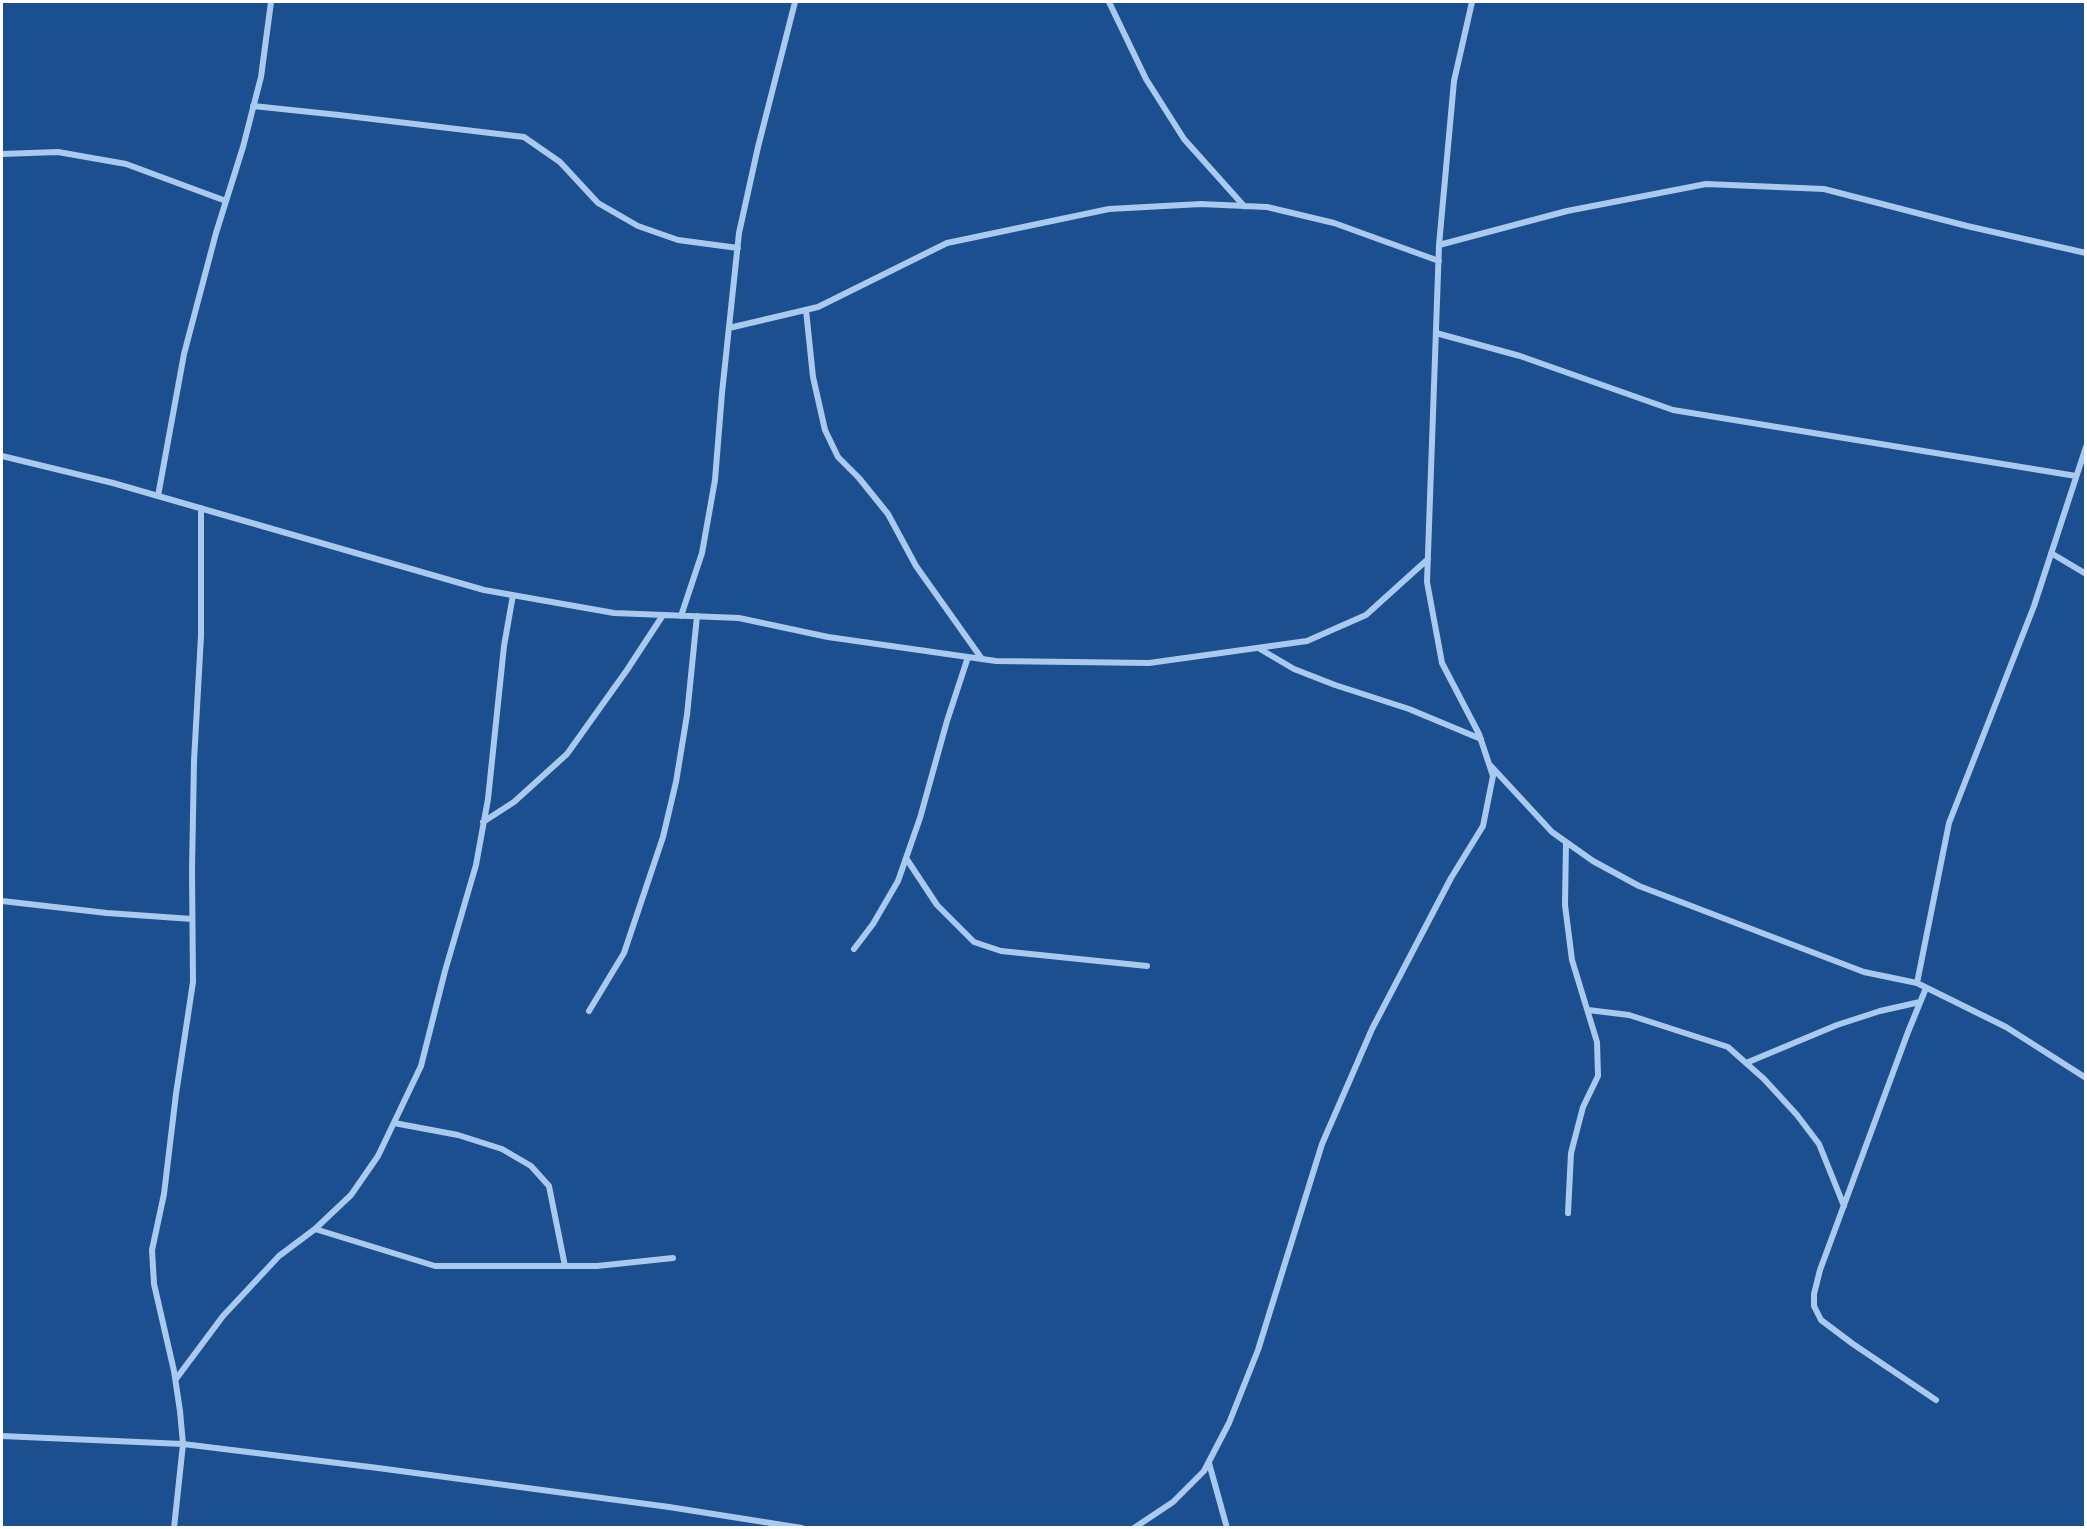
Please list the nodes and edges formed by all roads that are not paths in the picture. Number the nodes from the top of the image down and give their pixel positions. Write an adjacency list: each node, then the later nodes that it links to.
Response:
1 (271, 2): 5 (street)
2 (795, 2): 10 (street)
3 (1109, 2): 8 (street)
4 (1472, 2): 9 (street)
5 (254, 106): 7 (street); 10 (street)
6 (2, 154): 7 (street)
7 (226, 201): 19 (street)
8 (1244, 206): 12 (street); 13 (street)
9 (1439, 245): 11 (street); 12 (street)
10 (738, 248): 14 (street)
11 (2085, 253)
12 (1439, 261): 15 (street)
13 (806, 310): 14 (street); 30 (street)
14 (729, 328): 26 (street)
15 (1436, 333): 18 (street); 22 (street)
16 (2085, 447): 18 (street)
17 (2, 456): 19 (street)
18 (2076, 476): 21 (street)
19 (158, 496): 20 (street)
20 (201, 508): 24 (street); 37 (street)
21 (2051, 553): 23 (street); 40 (street)
22 (1428, 559): 28 (street); 31 (street)
23 (2085, 574)
24 (513, 595): 25 (street); 33 (street)
25 (663, 615): 26 (street); 33 (street)
26 (681, 616): 27 (street)
27 (697, 616): 29 (street); 44 (street)
28 (1259, 648): 30 (street); 31 (street)
29 (968, 657): 30 (street); 35 (street)
30 (982, 659)
31 (1481, 739): 32 (street)
32 (1488, 762): 34 (street); 57 (street)
33 (483, 822): 47 (street)
34 (1566, 842): 40 (street); 43 (street)
35 (906, 858): 38 (street); 39 (street)
36 (2, 901): 37 (street)
37 (192, 919): 53 (street)
38 (855, 949)
39 (1147, 966)
40 (1917, 983): 41 (street)
41 (1926, 988): 42 (street); 46 (street)
42 (1920, 1002): 45 (street); 48 (street)
43 (1588, 1010): 45 (street); 49 (street)
44 (589, 1011)
45 (1746, 1063): 48 (street)
46 (2085, 1078)
47 (394, 1123): 50 (street); 52 (street)
48 (1844, 1206): 54 (street)
49 (1568, 1214)
50 (315, 1230): 52 (street); 53 (street)
51 (673, 1258): 52 (street)
52 (565, 1266)
53 (176, 1379): 56 (street)
54 (1936, 1400)
55 (2, 1436): 56 (street)
56 (183, 1444): 58 (street); 59 (street)
57 (1208, 1462): 60 (street); 61 (street)
58 (174, 1527)
59 (802, 1527)
60 (1134, 1527)
61 (1227, 1527)

